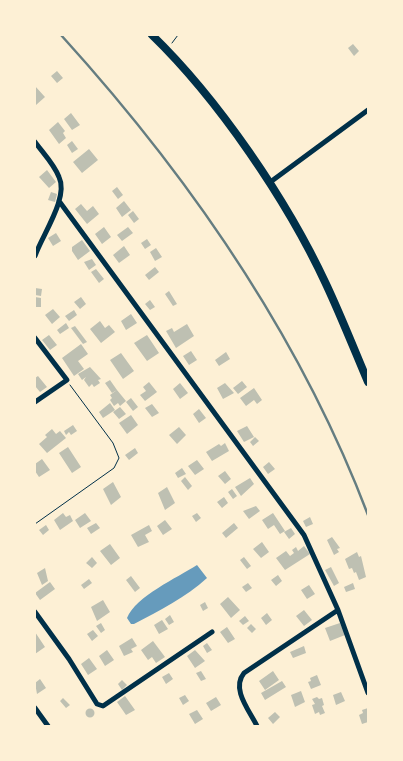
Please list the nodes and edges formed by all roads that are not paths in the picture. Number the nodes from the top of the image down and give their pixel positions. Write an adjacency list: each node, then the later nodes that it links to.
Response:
1 (152, 35): 4 (main road)
2 (368, 110): 4 (street)
3 (35, 142): 5 (street)
4 (269, 182): 8 (main road)
5 (59, 201): 6 (street); 10 (street)
6 (35, 256)
7 (35, 338): 9 (street)
8 (368, 382)
9 (35, 402)
10 (338, 610): 13 (street); 16 (street)
11 (35, 612): 12 (street)
12 (212, 632)
13 (368, 693)
14 (35, 708): 15 (street)
15 (48, 726)
16 (257, 726)

